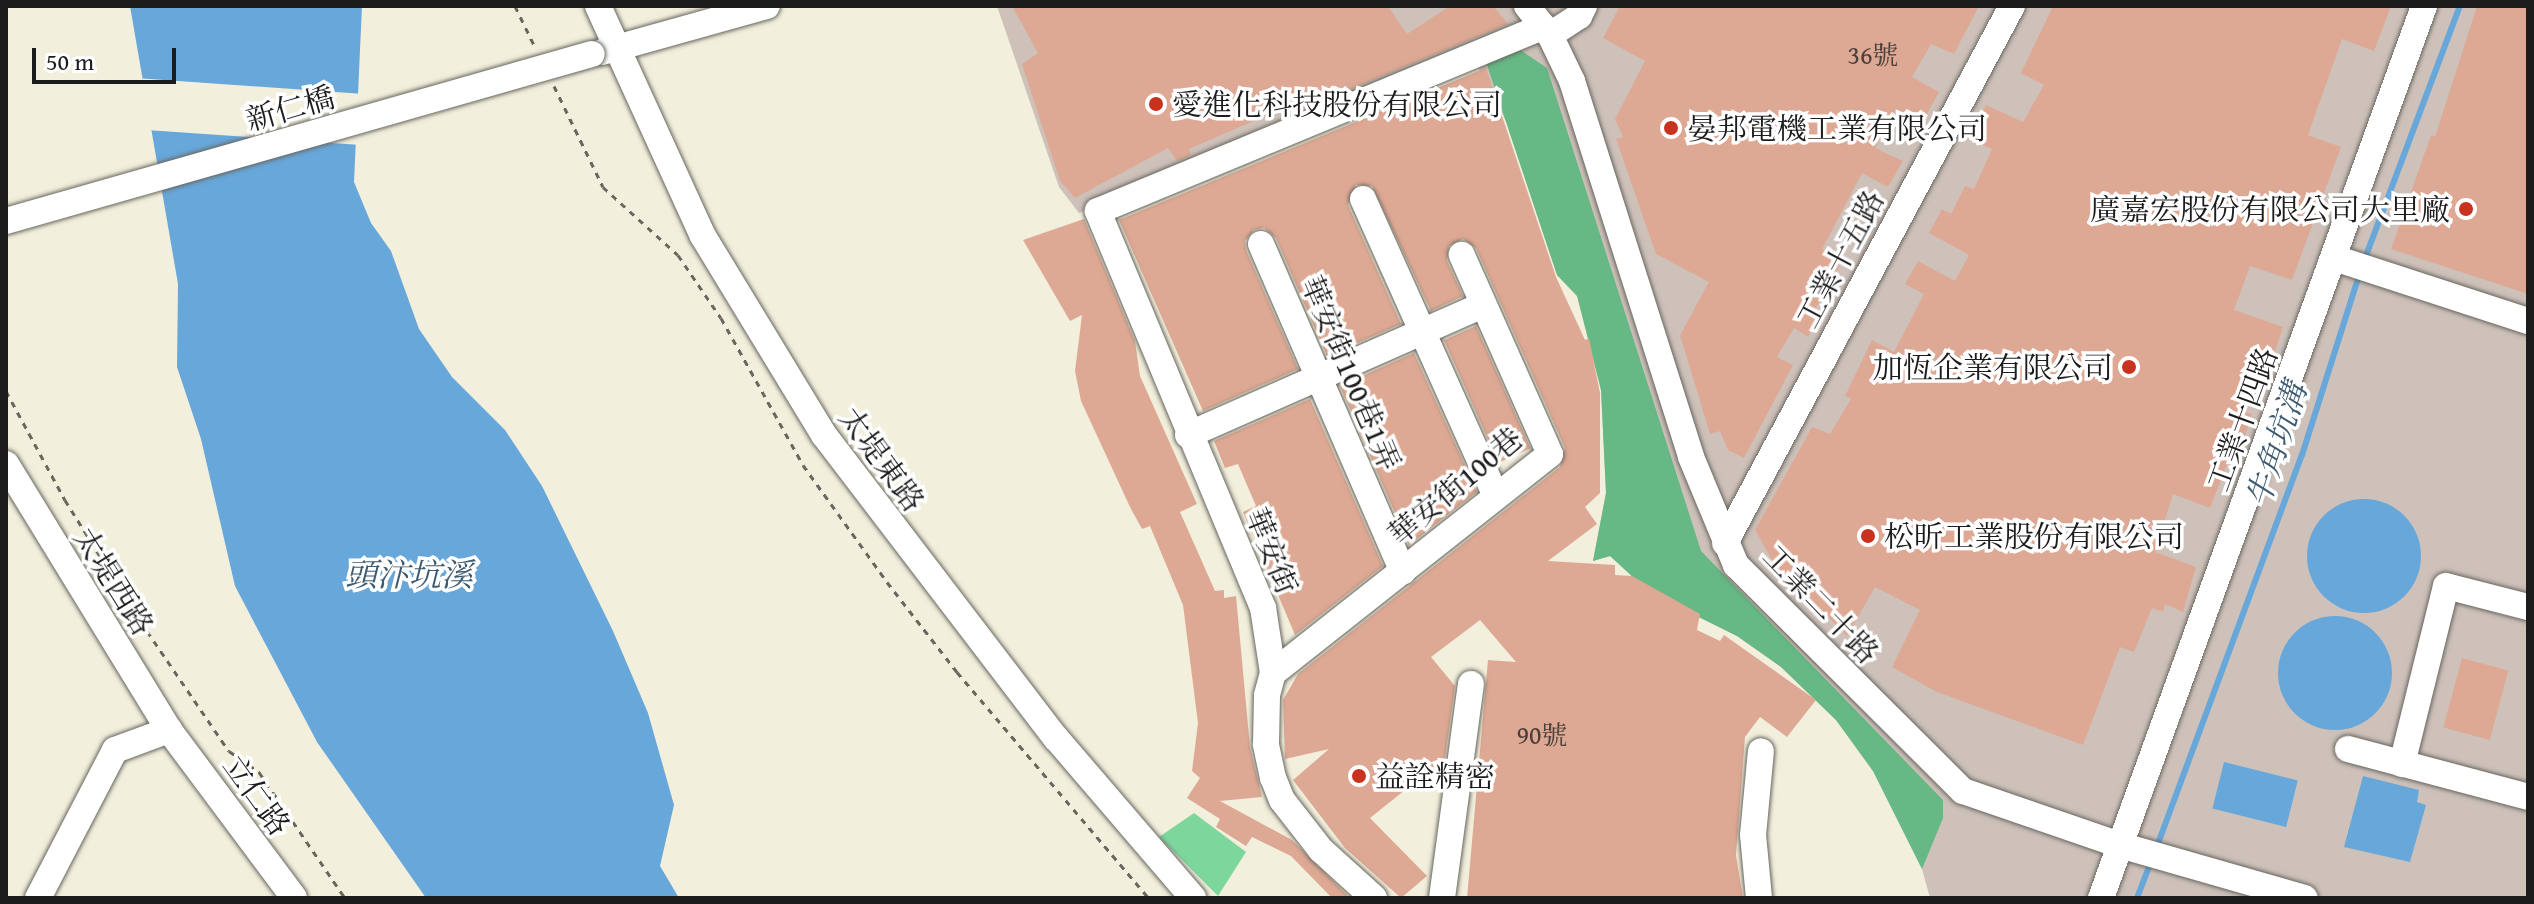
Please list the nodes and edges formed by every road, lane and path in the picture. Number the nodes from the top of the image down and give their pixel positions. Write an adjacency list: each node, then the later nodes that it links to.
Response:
1 (598, 6): 7 (street, 太堤東路)
2 (767, 6): 7 (street, 新仁橋)
3 (1584, 6): 6 (street)
4 (2012, 6): 21 (street, 工業十五路)
5 (2424, 6): 12 (street, 工業十四路)
6 (1540, 23): 18 (street, 華安街); 21 (street, 工業二十路)
7 (619, 50): 9 (street, 新仁橋, bridge); 35 (street, 太堤東路)
8 (1363, 199): 15 (street)
9 (6, 221)
10 (1261, 244): 16 (street, 華安街100巷1弄)
11 (1462, 255): 13 (street, 華安街100巷)
12 (2340, 259): 14 (street); 31 (street, 工業十四路)
13 (1483, 305): 15 (street); 20 (street, 華安街100巷)
14 (2528, 321)
15 (1422, 331): 16 (street); 20 (street)
16 (1318, 377): 18 (street); 22 (street, 華安街100巷1弄)
17 (6, 391): 34 (path)
18 (1188, 435): 24 (street, 華安街)
19 (6, 464): 26 (street, 太堤西路)
20 (1496, 496): 22 (street, 華安街100巷)
21 (1725, 543): 31 (street, 工業二十路)
22 (1403, 572): 24 (street, 華安街100巷)
23 (2528, 607): 29 (street)
24 (1273, 673): 36 (street, 華安街)
25 (1471, 684): 37 (street)
26 (169, 730): 32 (street); 33 (street, 立仁路)
27 (2348, 749): 29 (street)
28 (1761, 751): 38 (street)
29 (2402, 764): 30 (street)
30 (2528, 797)
31 (2125, 846): 39 (street, 工業十四路); 40 (street, 工業二十路)
32 (38, 898)
33 (294, 898)
34 (345, 898)
35 (1193, 898)
36 (1374, 898)
37 (1442, 898)
38 (1759, 898)
39 (2101, 898)
40 (2305, 898)

